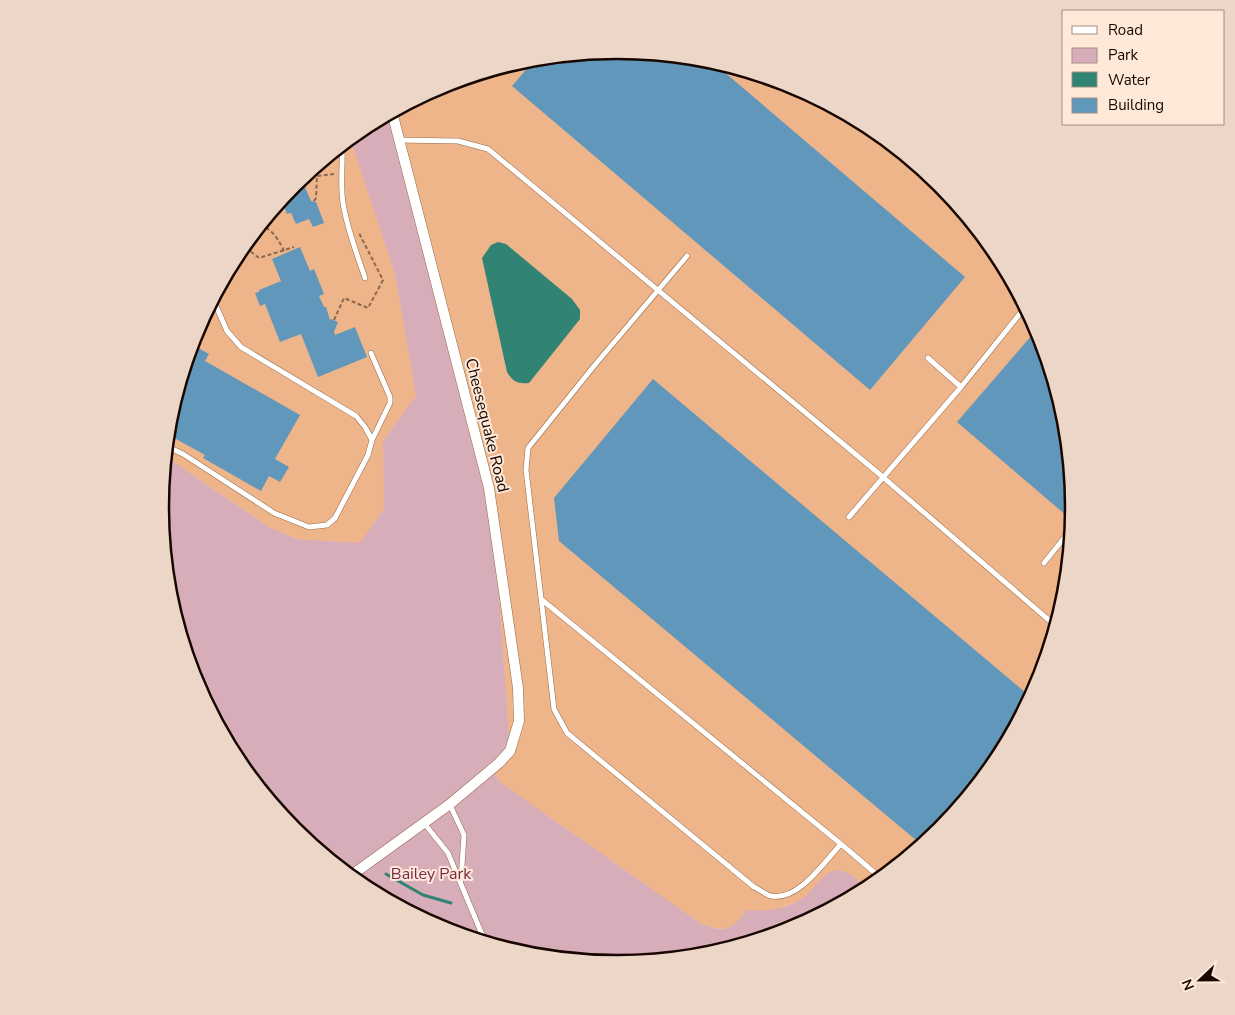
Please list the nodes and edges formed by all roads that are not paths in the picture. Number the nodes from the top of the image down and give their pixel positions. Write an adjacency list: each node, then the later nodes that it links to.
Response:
1 (394, 119): 2 (street, Cheesequake Road)
2 (399, 140): 6 (lane); 20 (street, Cheesequake Road)
3 (342, 153): 5 (lane)
4 (687, 256): 6 (lane)
5 (365, 278)
6 (659, 291): 14 (lane); 18 (lane)
7 (216, 307): 12 (lane)
8 (1021, 312): 11 (lane)
9 (371, 352): 12 (lane)
10 (928, 358): 11 (lane)
11 (961, 387): 14 (lane)
12 (372, 440): 13 (lane)
13 (173, 449)
14 (884, 477): 15 (lane); 19 (lane)
15 (850, 517)
16 (1064, 538): 17 (lane)
17 (1044, 563)
18 (541, 599): 22 (lane); 22 (lane)
19 (1051, 622)
20 (450, 804): 21 (street); 25 (lane)
21 (424, 822): 23 (street); 25 (lane)
22 (840, 844): 24 (lane)
23 (355, 872)
24 (876, 874)
25 (460, 881): 26 (lane)
26 (482, 935)

